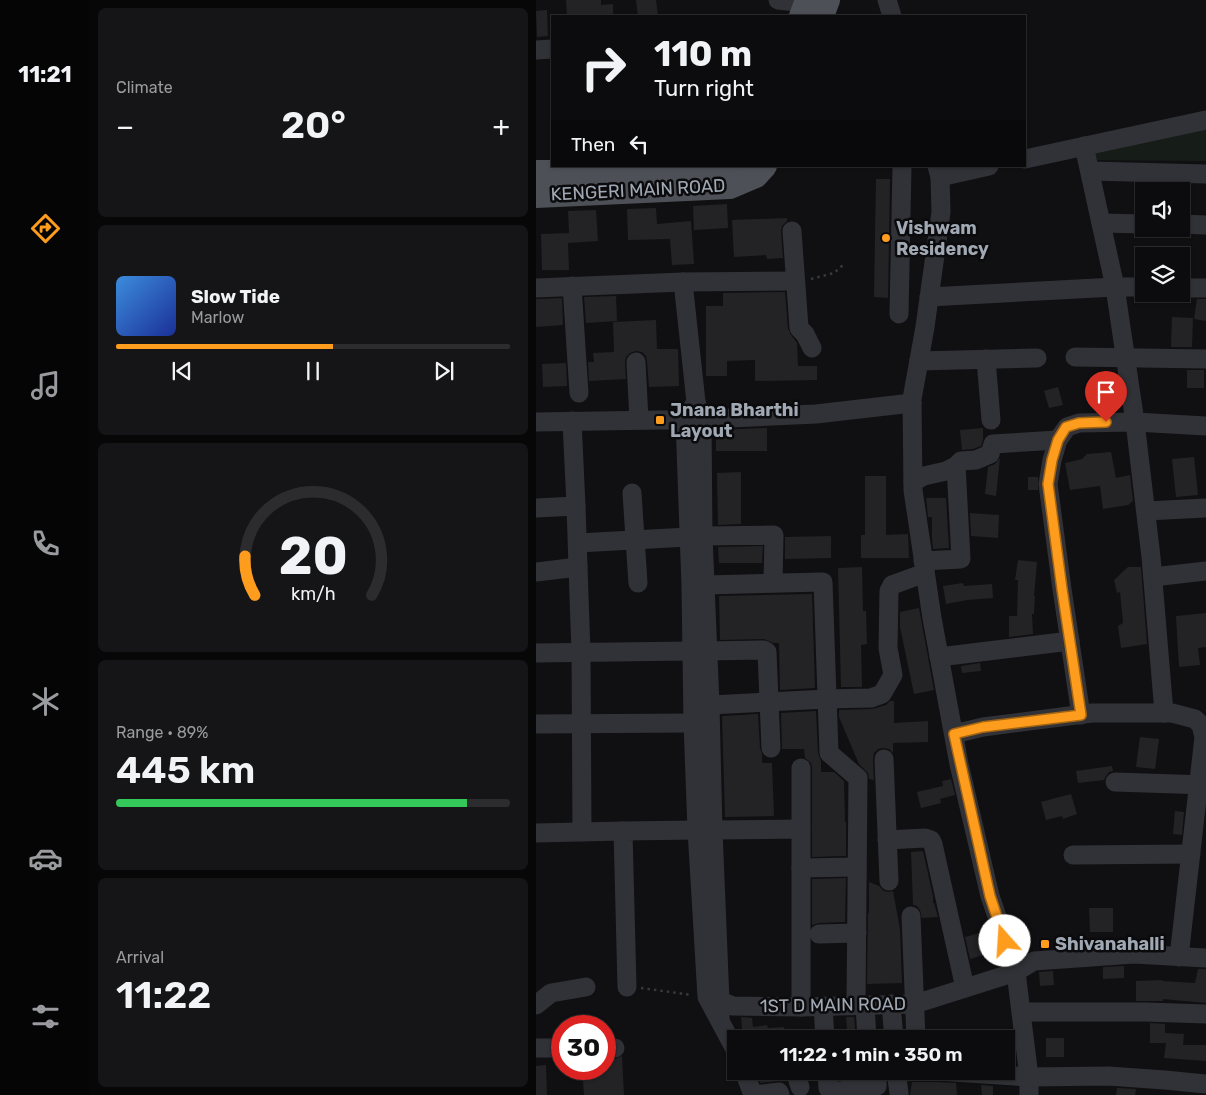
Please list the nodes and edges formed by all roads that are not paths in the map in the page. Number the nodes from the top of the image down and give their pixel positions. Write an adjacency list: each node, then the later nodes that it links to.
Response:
1 (778, 0): 3 (street)
2 (888, 0): 4 (street)
3 (813, 7)
4 (892, 15)
5 (551, 49): 6 (street)
6 (536, 50)
7 (1206, 120): 8 (street)
8 (1084, 146): 9 (street); 16 (street)
9 (1026, 158)
10 (736, 167): 15 (main road, KENGERI MAIN ROAD)
11 (764, 167): 20 (main road, KENGERI MAIN ROAD)
12 (902, 167): 35 (street)
13 (981, 167): 18 (street)
14 (597, 169): 15 (main road, KENGERI MAIN ROAD); 17 (main road, KENGERI MAIN ROAD)
15 (647, 169)
16 (1090, 171): 19 (street); 21 (street)
17 (536, 172)
18 (939, 172): 34 (street)
19 (1206, 174)
20 (536, 196)
21 (1101, 223): 22 (street); 29 (street)
22 (1135, 224)
23 (1190, 224): 24 (street)
24 (1206, 225)
25 (792, 231): 26 (street)
26 (795, 281): 27 (street); 36 (street)
27 (682, 282): 28 (street); 47 (street)
28 (572, 286): 31 (street); 44 (street)
29 (1115, 287): 30 (street); 34 (street); 39 (street)
30 (1135, 287)
31 (536, 288)
32 (1190, 288): 33 (street)
33 (1206, 288)
34 (929, 296): 42 (street)
35 (899, 314)
36 (812, 348)
37 (1075, 357): 39 (street)
38 (1037, 358): 40 (street)
39 (1126, 358): 41 (street); 51 (street)
40 (986, 359): 42 (street); 48 (street)
41 (1206, 359)
42 (919, 361): 45 (street)
43 (636, 362): 46 (street)
44 (579, 393)
45 (912, 404): 47 (street); 55 (street)
46 (639, 420): 47 (street); 49 (street)
47 (694, 420): 61 (street)
48 (991, 420)
49 (572, 421): 50 (street); 57 (street)
50 (536, 422)
51 (1135, 422): 52 (street); 53 (street); 60 (street)
52 (1206, 426)
53 (1058, 440): 54 (street); 72 (street)
54 (956, 466): 55 (street); 64 (street)
55 (913, 482): 64 (street)
56 (632, 493): 62 (street)
57 (576, 506): 58 (street); 63 (street)
58 (536, 508)
59 (1206, 508): 60 (street)
60 (1146, 511): 68 (street)
61 (696, 536): 62 (street); 70 (street); 71 (street); 73 (street)
62 (634, 540): 63 (street); 69 (street)
63 (578, 543): 65 (street)
64 (924, 567): 76 (street); 77 (street)
65 (578, 568): 66 (street); 75 (street)
66 (536, 572)
67 (1206, 572): 68 (street)
68 (1153, 577): 80 (street)
69 (638, 582)
70 (773, 583): 71 (street); 77 (street)
71 (705, 585): 73 (street)
72 (1070, 641): 76 (street); 81 (street)
73 (700, 651): 75 (street); 78 (street); 79 (street); 83 (street)
74 (536, 653): 75 (street)
75 (581, 653): 82 (street)
76 (939, 657): 85 (street)
77 (827, 698): 78 (street); 100 (street)
78 (769, 702): 79 (street); 86 (street)
79 (710, 705): 92 (street)
80 (1164, 713): 81 (street); 90 (street)
81 (1081, 715): 85 (street)
82 (581, 723): 83 (street); 84 (street); 94 (street)
83 (693, 723): 92 (street)
84 (536, 724)
85 (954, 734): 107 (street)
86 (771, 748)
87 (884, 759): 96 (street)
88 (801, 768): 91 (street)
89 (1115, 782): 90 (street)
90 (1202, 785): 97 (street)
91 (801, 829): 92 (street); 99 (street)
92 (705, 830): 93 (street); 115 (street)
93 (623, 831): 94 (street); 109 (street)
94 (582, 832): 95 (street)
95 (536, 833)
96 (887, 840): 101 (street); 110 (street)
97 (1191, 854): 98 (street); 105 (street)
98 (1073, 855)
99 (801, 868): 100 (street); 117 (street)
100 (857, 868): 103 (street)
101 (890, 881)
102 (911, 916): 112 (street)
103 (857, 933): 104 (street); 114 (street)
104 (819, 934)
105 (1179, 956): 106 (street, 1ST D MAIN ROAD); 107 (street, 1ST D MAIN ROAD)
106 (1206, 958)
107 (1016, 972): 110 (street, 1ST D MAIN ROAD); 118 (street)
108 (586, 987): 113 (street)
109 (627, 987)
110 (965, 988): 112 (street, 1ST D MAIN ROAD)
111 (891, 1004): 112 (street, 1ST D MAIN ROAD); 114 (street, 1ST D MAIN ROAD); 123 (street)
112 (915, 1004): 124 (street)
113 (536, 1005)
114 (861, 1005): 116 (street, 1ST D MAIN ROAD); 122 (street)
115 (716, 1006): 117 (street, 1ST D MAIN ROAD); 120 (street)
116 (823, 1006): 117 (street, 1ST D MAIN ROAD); 121 (street)
117 (801, 1007)
118 (1022, 1012): 119 (street); 133 (street)
119 (1206, 1014)
120 (727, 1030)
121 (824, 1030)
122 (865, 1030)
123 (893, 1030)
124 (916, 1030)
125 (536, 1048): 126 (street)
126 (551, 1048)
127 (747, 1080): 135 (street)
128 (828, 1080): 129 (street)
129 (877, 1080)
130 (897, 1080): 134 (street)
131 (993, 1080): 133 (street)
132 (1206, 1084): 133 (street)
133 (1029, 1086)
134 (899, 1093)
135 (753, 1095): 136 (street)
136 (780, 1095)

